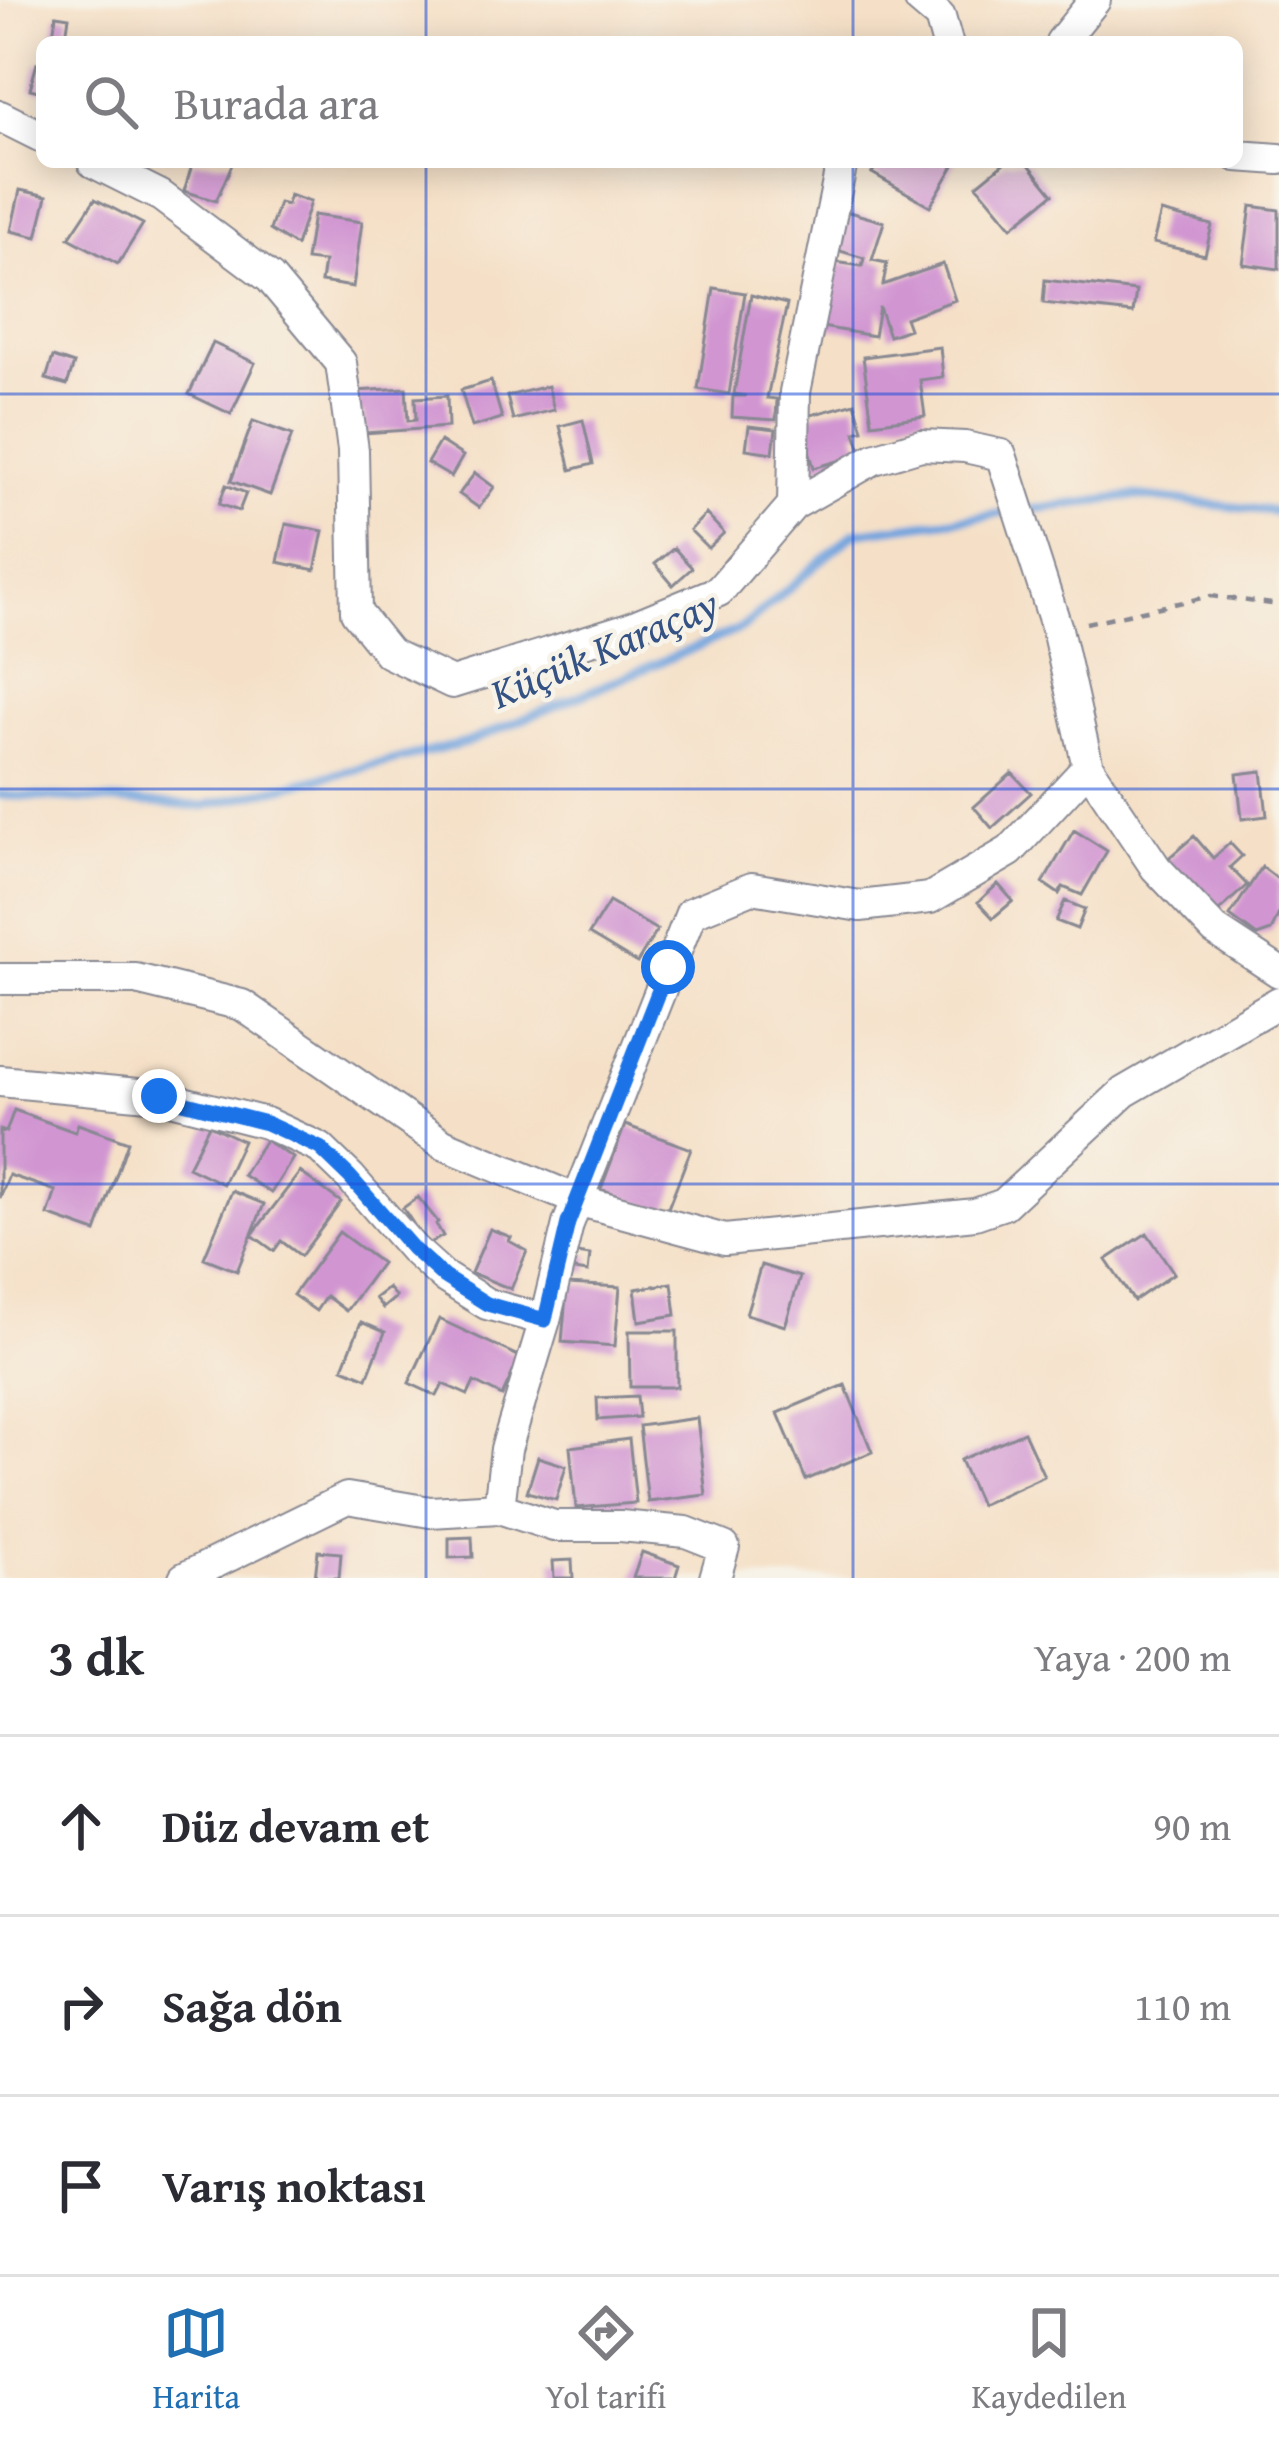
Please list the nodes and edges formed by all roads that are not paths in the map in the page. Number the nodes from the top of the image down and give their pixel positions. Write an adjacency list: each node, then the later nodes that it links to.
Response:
1 (920, 0): 3 (street)
2 (1095, 0): 4 (street)
3 (945, 36)
4 (1065, 36)
5 (0, 116): 6 (street)
6 (36, 134)
7 (1243, 156): 8 (street)
8 (1279, 159)
9 (105, 168): 11 (street)
10 (841, 168): 11 (street)
11 (793, 505): 12 (street)
12 (1088, 767): 13 (street); 17 (street)
13 (1279, 972)
14 (0, 980): 17 (street)
15 (1279, 1002): 17 (street)
16 (0, 1081): 18 (street)
17 (577, 1200): 18 (street)
18 (545, 1320): 19 (street)
19 (499, 1508): 20 (street); 21 (street)
20 (184, 1578)
21 (715, 1578)

